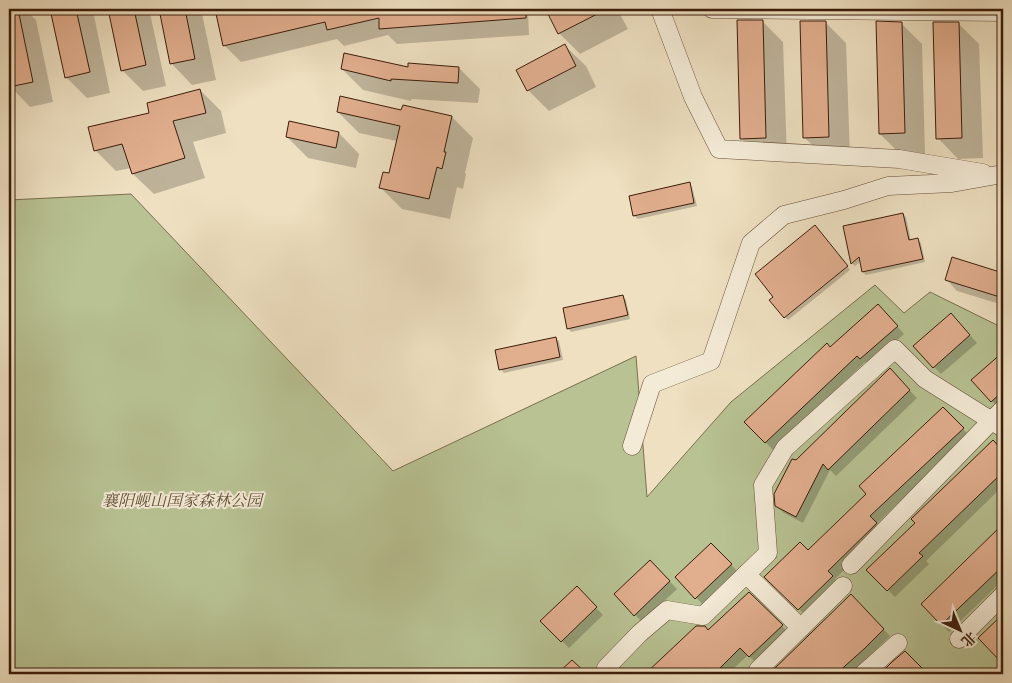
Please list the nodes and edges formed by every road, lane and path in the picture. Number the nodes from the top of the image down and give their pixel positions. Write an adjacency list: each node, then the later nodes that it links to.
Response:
1 (660, 9): 4 (street)
2 (712, 9): 3 (street)
3 (1003, 12)
4 (1000, 176): 6 (street)
5 (999, 419): 7 (street); 8 (street)
6 (632, 446)
7 (851, 565)
8 (746, 574): 11 (street); 15 (street)
9 (843, 586): 11 (street)
10 (1003, 595): 12 (street)
11 (801, 628): 14 (street)
12 (959, 638)
13 (898, 642): 16 (street)
14 (758, 670)
15 (606, 674)
16 (863, 674)

